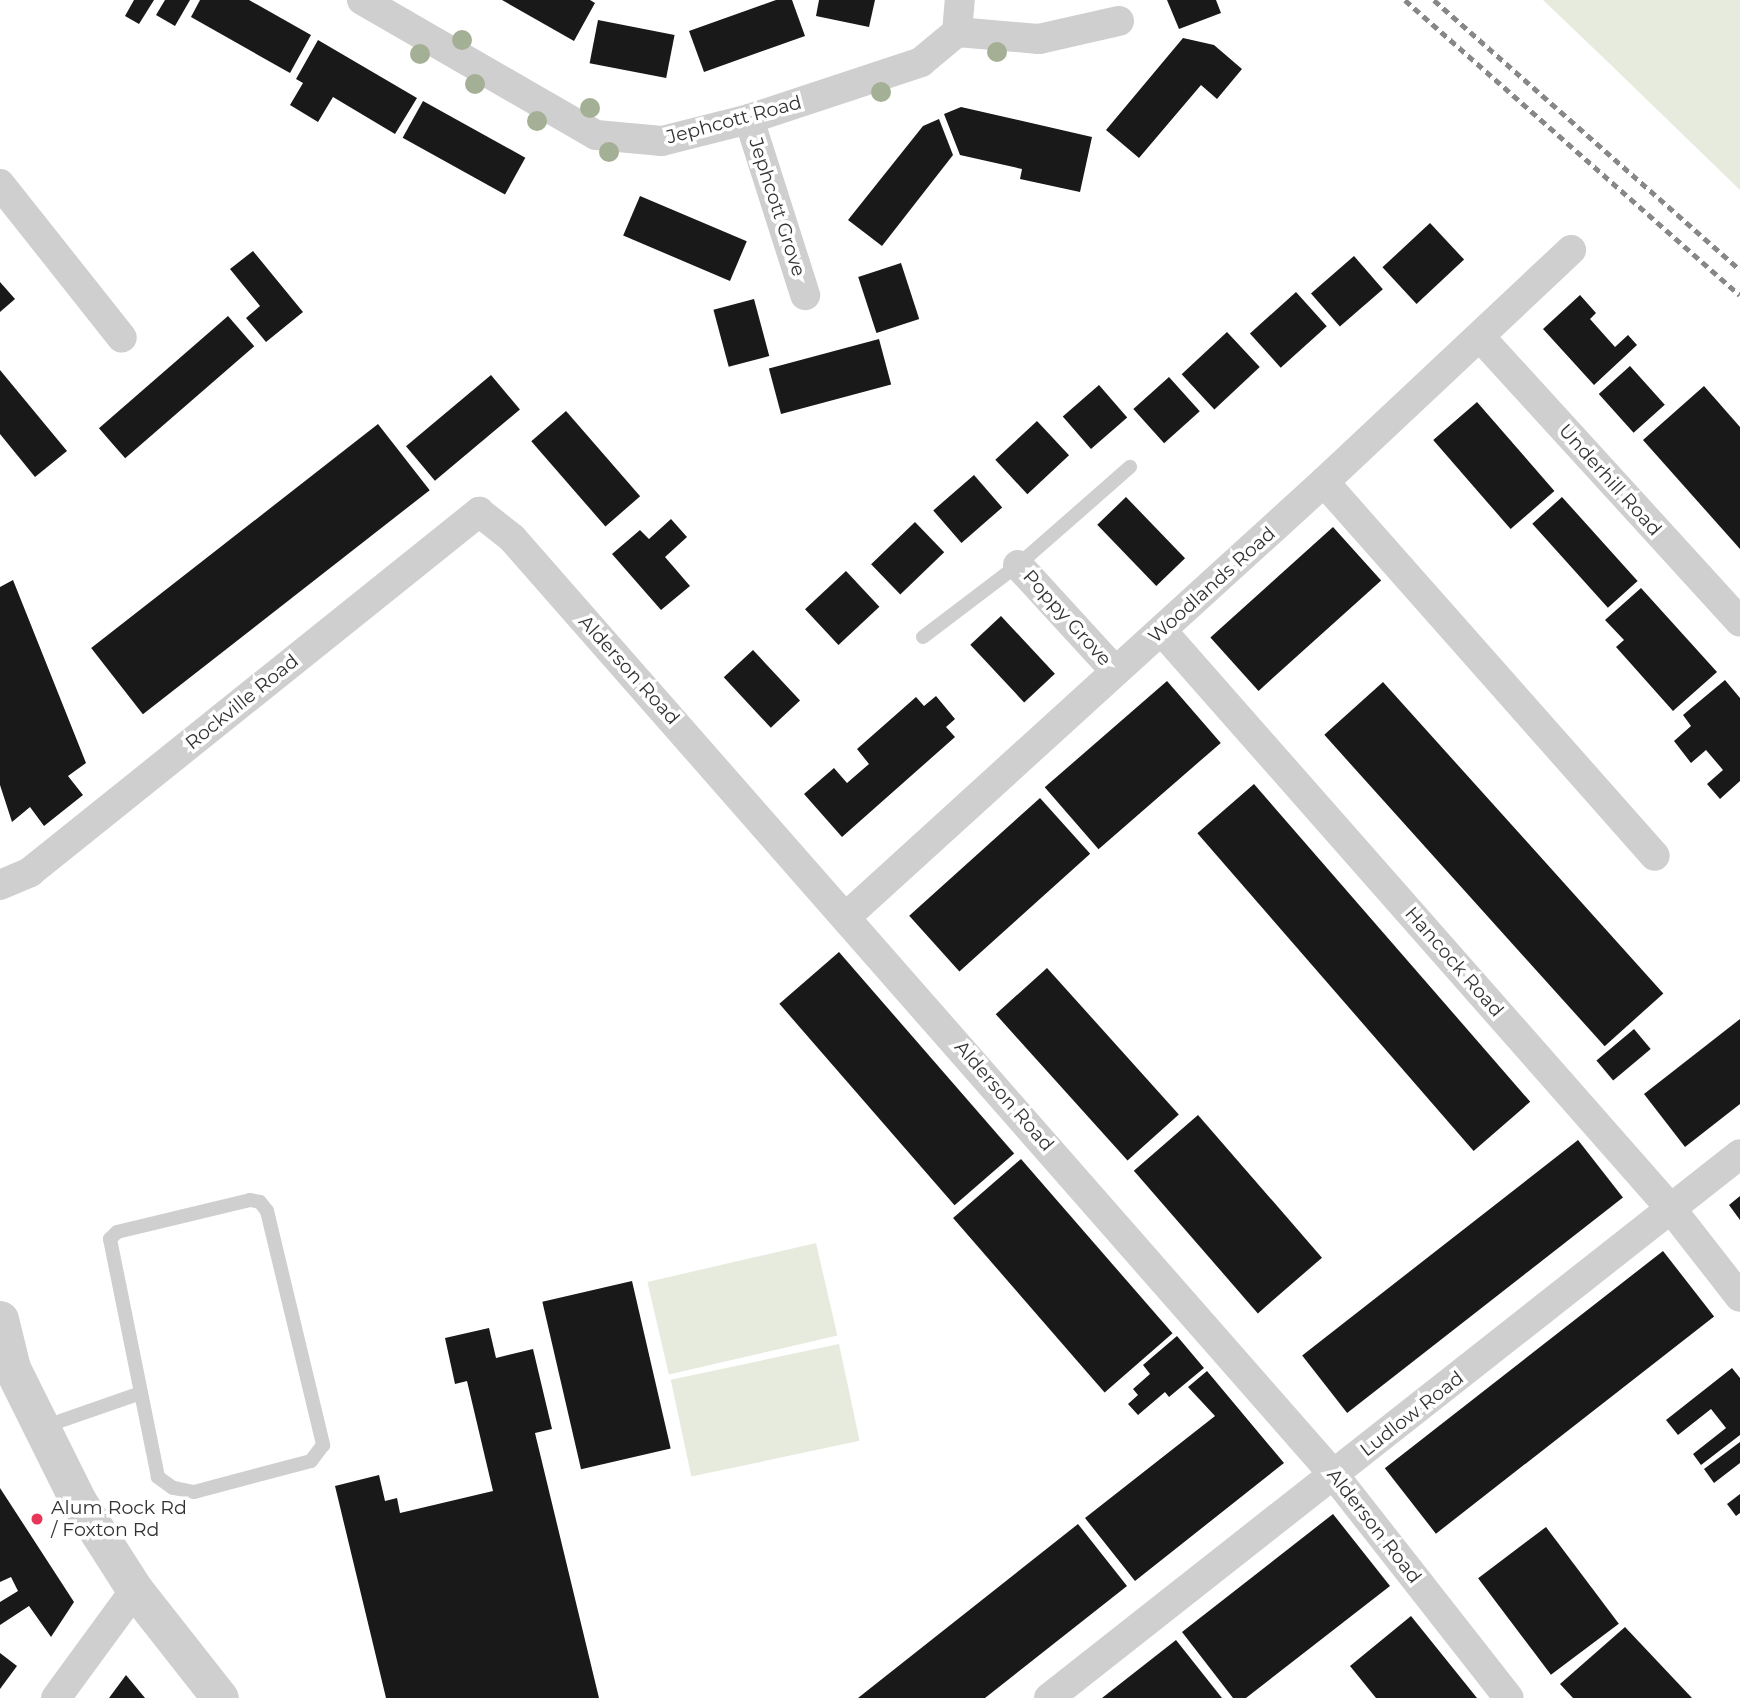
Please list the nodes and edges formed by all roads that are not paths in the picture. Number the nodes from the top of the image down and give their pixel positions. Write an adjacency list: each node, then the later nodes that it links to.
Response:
1 (362, 0): 5 (street, Jephcott Road)
2 (960, 0): 4 (street)
3 (1119, 21): 4 (street)
4 (957, 32): 5 (street, Jephcott Road)
5 (749, 119): 8 (street, Jephcott Grove)
6 (0, 184): 9 (street)
7 (1572, 250): 10 (street, Woodlands Road)
8 (805, 295)
9 (122, 338)
10 (1481, 338): 12 (street, Woodlands Road); 15 (street, Underhill Road)
11 (1130, 467): 14 (lane)
12 (1324, 482): 16 (street, Woodlands Road); 19 (street)
13 (479, 512): 20 (street, Rockville Road); 21 (street, Alderson Road)
14 (1018, 565): 17 (lane); 18 (street, Poppy Grove)
15 (1740, 622)
16 (1162, 631): 18 (street, Woodlands Road); 23 (street, Hancock Road)
17 (923, 638)
18 (1115, 671): 21 (street, Woodlands Road)
19 (1655, 856)
20 (0, 885)
21 (847, 916): 28 (street, Alderson Road)
22 (1740, 1154): 23 (street, Ludlow Road)
23 (1672, 1210): 24 (street, Hancock Road); 28 (street, Ludlow Road)
24 (1740, 1297)
25 (0, 1319): 27 (street)
26 (138, 1394): 26 (lane); 27 (lane)
27 (41, 1427): 29 (street)
28 (1334, 1475): 32 (street, Ludlow Road); 33 (street, Alderson Road)
29 (135, 1590): 30 (street); 31 (street)
30 (56, 1698)
31 (220, 1698)
32 (1049, 1698)
33 (1509, 1698)

